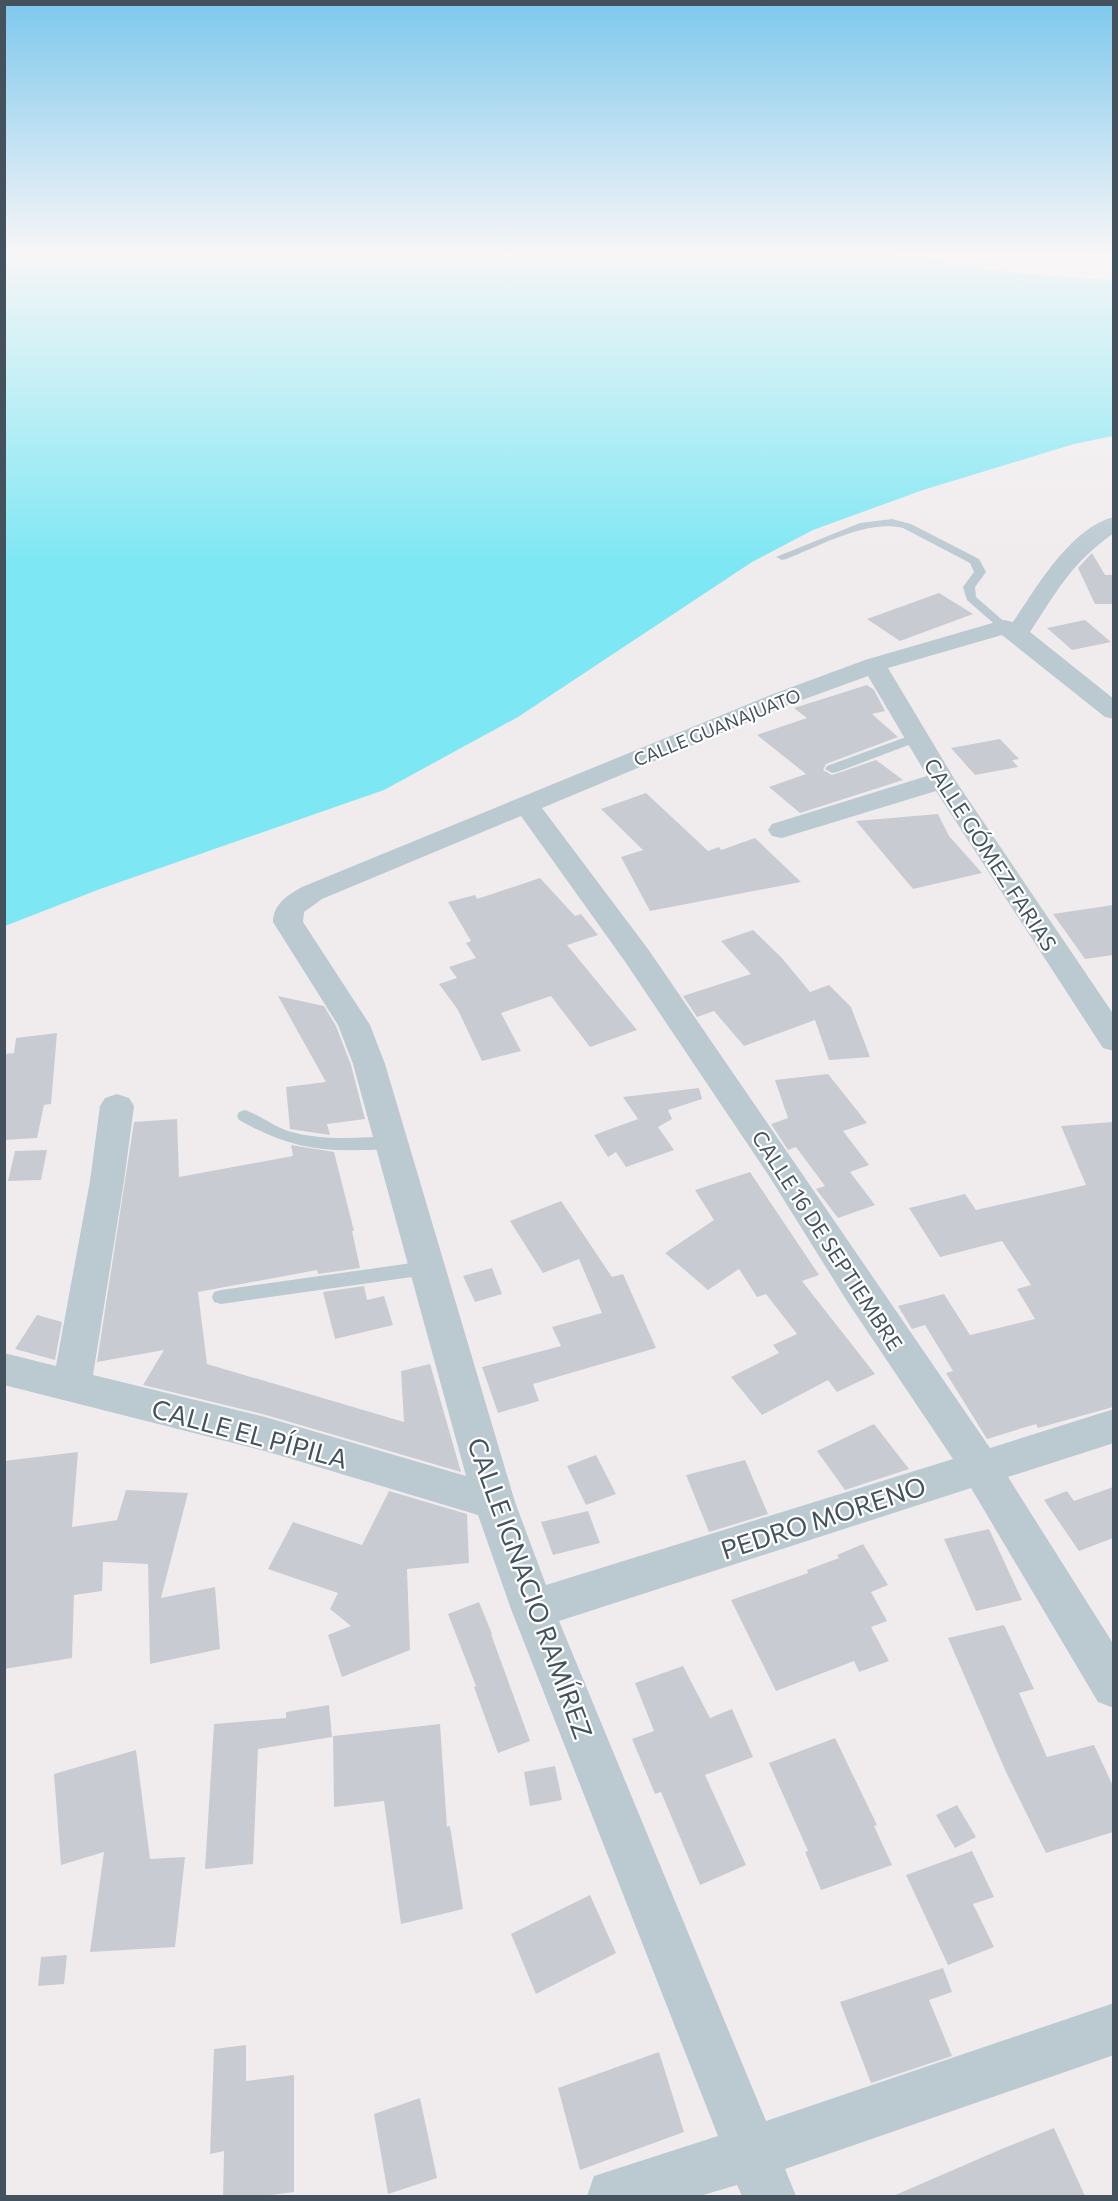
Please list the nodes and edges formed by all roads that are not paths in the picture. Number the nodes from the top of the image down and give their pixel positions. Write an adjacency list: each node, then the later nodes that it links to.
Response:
1 (1113, 523): 3 (street)
2 (783, 557): 3 (lane)
3 (1010, 630): 4 (street, CALLE GUANAJUATO); 5 (street)
4 (874, 665): 6 (street, CALLE GÓMEZ FARIAS); 9 (street, CALLE GUANAJUATO)
5 (1113, 712)
6 (917, 737): 7 (lane); 8 (street, CALLE GÓMEZ FARIAS)
7 (832, 769)
8 (942, 780): 10 (street); 12 (street, CALLE GÓMEZ FARIAS)
9 (526, 804): 11 (street, CALLE GUANAJUATO); 22 (street, CALLE 16 DE SEPTIEMBRE)
10 (782, 830)
11 (290, 910): 16 (street, CALLE IGNACIO RAMÍREZ)
12 (1100, 999): 13 (street, CALLE GÓMEZ FARIAS)
13 (1113, 1040)
14 (117, 1106): 20 (street)
15 (245, 1116): 16 (lane)
16 (392, 1142): 17 (street, CALLE IGNACIO RAMÍREZ)
17 (426, 1268): 18 (lane); 23 (street, CALLE IGNACIO RAMÍREZ)
18 (221, 1297)
19 (4, 1370): 20 (street, CALLE EL PÍPILA)
20 (72, 1386): 23 (street, CALLE EL PÍPILA)
21 (1113, 1426): 22 (street, PEDRO MORENO)
22 (981, 1468): 24 (street, PEDRO MORENO); 25 (street, CALLE 16 DE SEPTIEMBRE)
23 (494, 1502): 24 (street, CALLE IGNACIO RAMÍREZ)
24 (533, 1609): 27 (street, CALLE IGNACIO RAMÍREZ)
25 (1113, 1687)
26 (1113, 2029): 27 (street)
27 (760, 2175): 28 (street)
28 (614, 2196)

